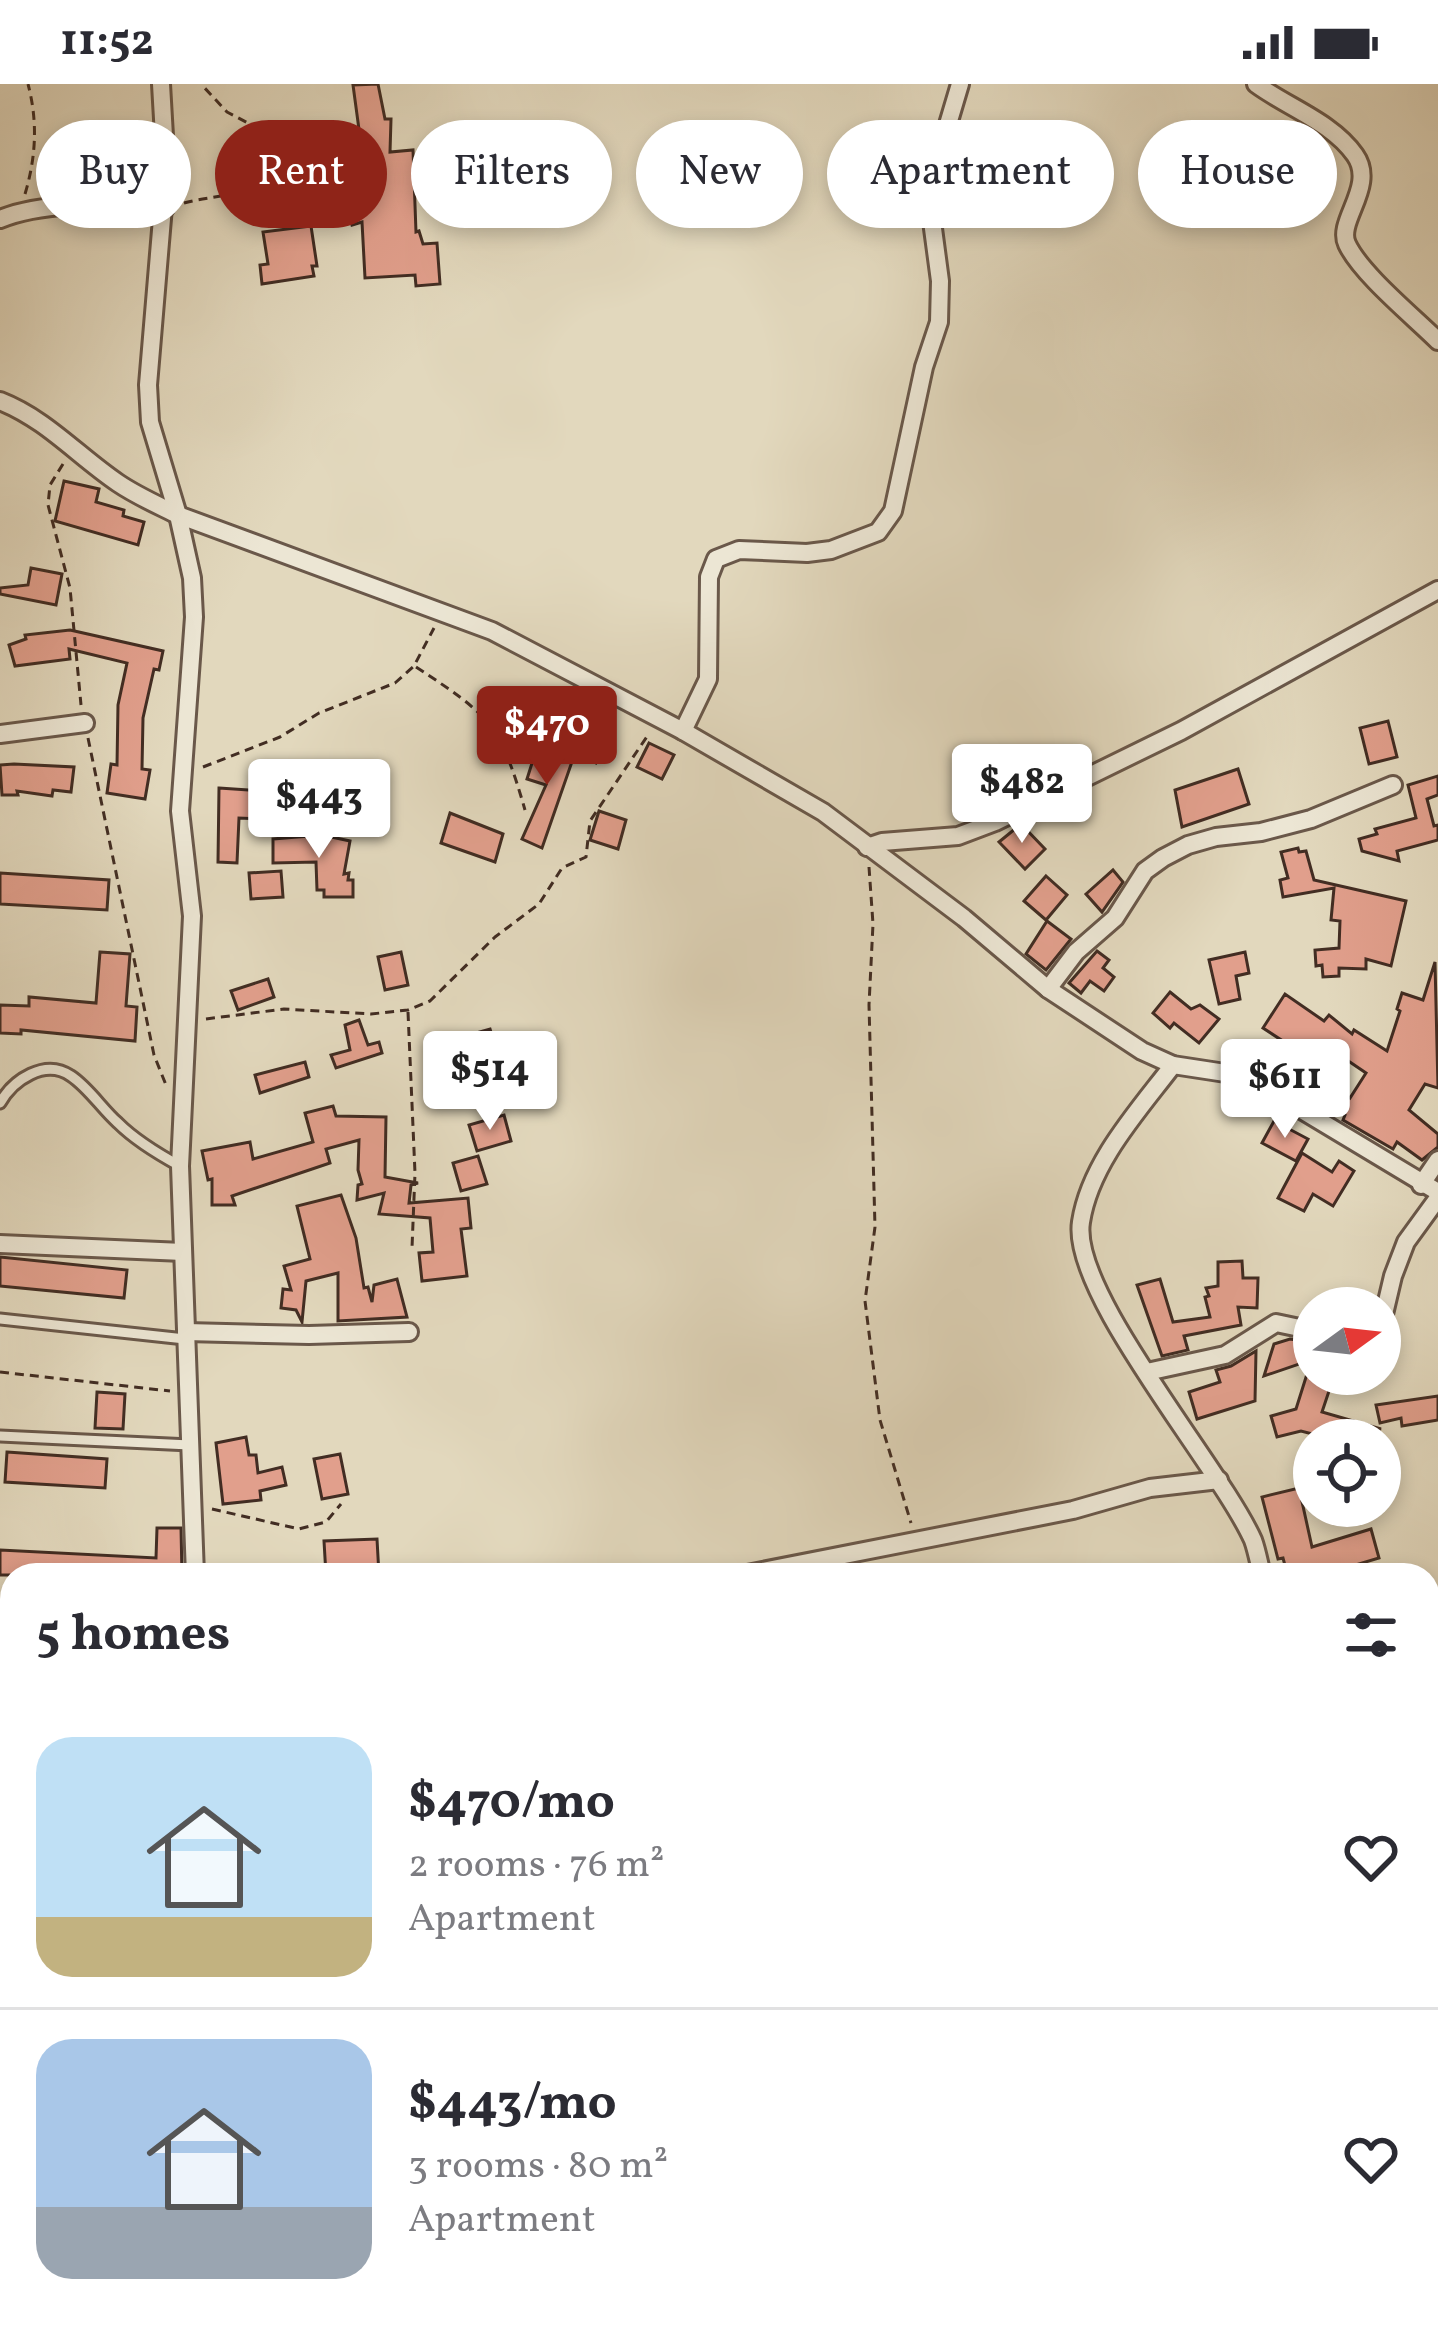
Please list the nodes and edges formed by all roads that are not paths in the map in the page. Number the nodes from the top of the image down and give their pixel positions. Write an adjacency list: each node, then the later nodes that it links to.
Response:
1 (161, 84): 4 (street)
2 (960, 84): 13 (street)
3 (1256, 84): 8 (street)
4 (163, 120)
5 (36, 210): 6 (street)
6 (0, 218)
7 (162, 228): 10 (street)
8 (1438, 340)
9 (0, 401): 10 (street)
10 (178, 515): 13 (street); 21 (street)
11 (1438, 590): 16 (street)
12 (86, 723): 14 (street)
13 (683, 731): 16 (street)
14 (0, 734)
15 (1394, 785): 17 (street)
16 (867, 847): 17 (street)
17 (1048, 989): 18 (street)
18 (1173, 1066): 22 (street); 30 (street)
19 (0, 1103): 21 (lane)
20 (1438, 1160): 22 (street)
21 (180, 1166): 24 (street)
22 (1432, 1192): 25 (street)
23 (0, 1244): 24 (street)
24 (183, 1252): 29 (street)
25 (1390, 1287)
26 (0, 1318): 29 (lane)
27 (1293, 1327): 30 (street)
28 (409, 1332): 29 (street)
29 (186, 1335): 32 (street)
30 (1147, 1372): 33 (street)
31 (0, 1436): 32 (lane)
32 (190, 1445): 34 (street)
33 (1219, 1480): 35 (street); 36 (street)
34 (194, 1563)
35 (806, 1563)
36 (1259, 1563)

